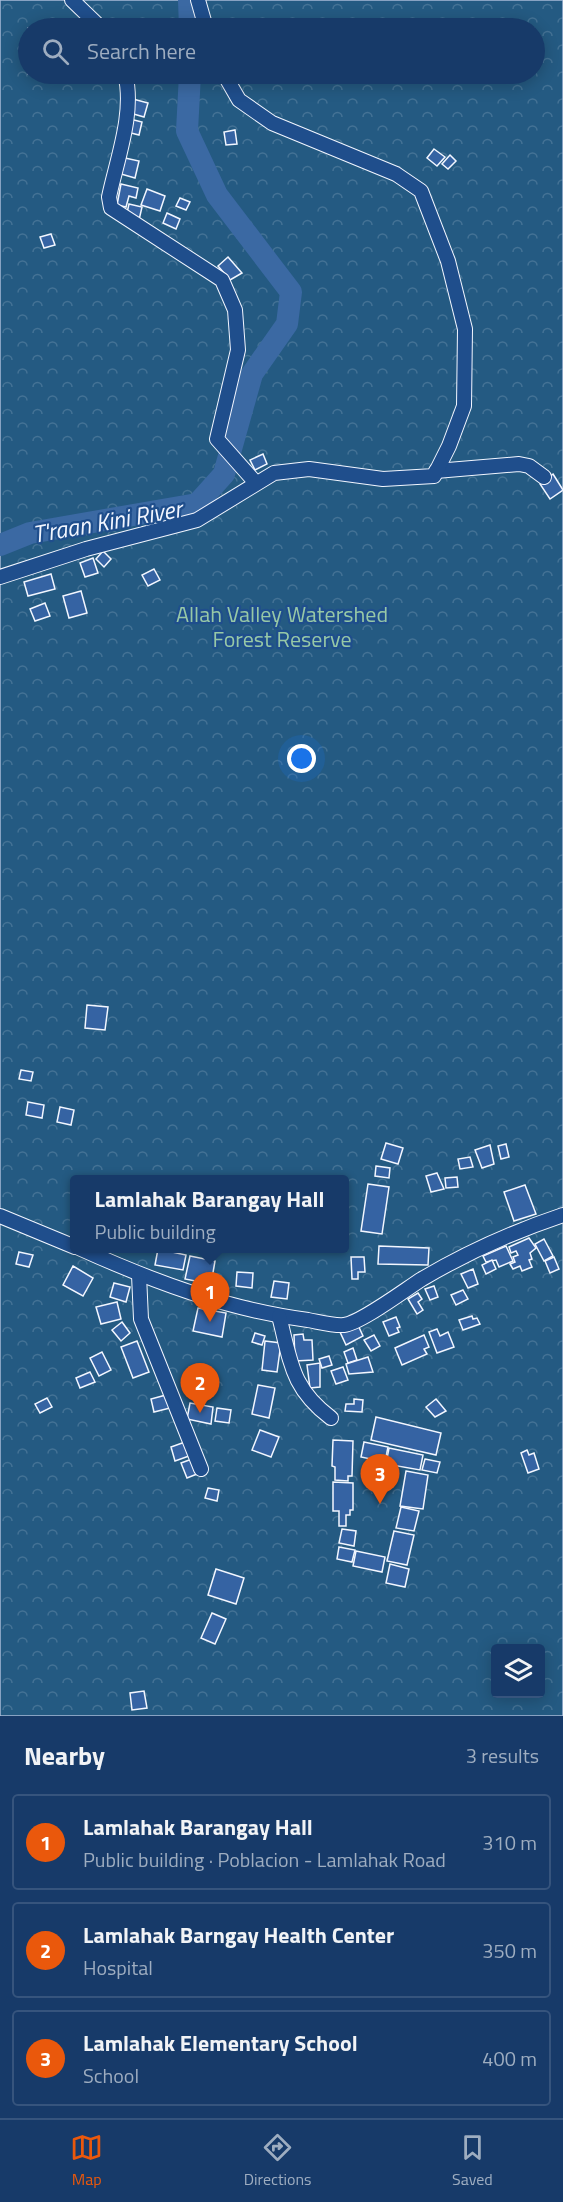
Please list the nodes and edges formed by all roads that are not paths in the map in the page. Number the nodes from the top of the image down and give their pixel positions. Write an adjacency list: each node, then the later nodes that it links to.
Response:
1 (72, 0): 3 (street)
2 (198, 0): 4 (street)
3 (91, 18)
4 (203, 18)
5 (127, 84): 9 (street)
6 (230, 84): 7 (street)
7 (436, 471): 8 (street); 9 (street)
8 (544, 477)
9 (256, 483): 10 (street)
10 (0, 577)
11 (563, 1215): 16 (street)
12 (0, 1216): 13 (street)
13 (70, 1244)
14 (91, 1253): 15 (street)
15 (139, 1275): 16 (street); 18 (street)
16 (279, 1317): 17 (street)
17 (331, 1418)
18 (201, 1469)

